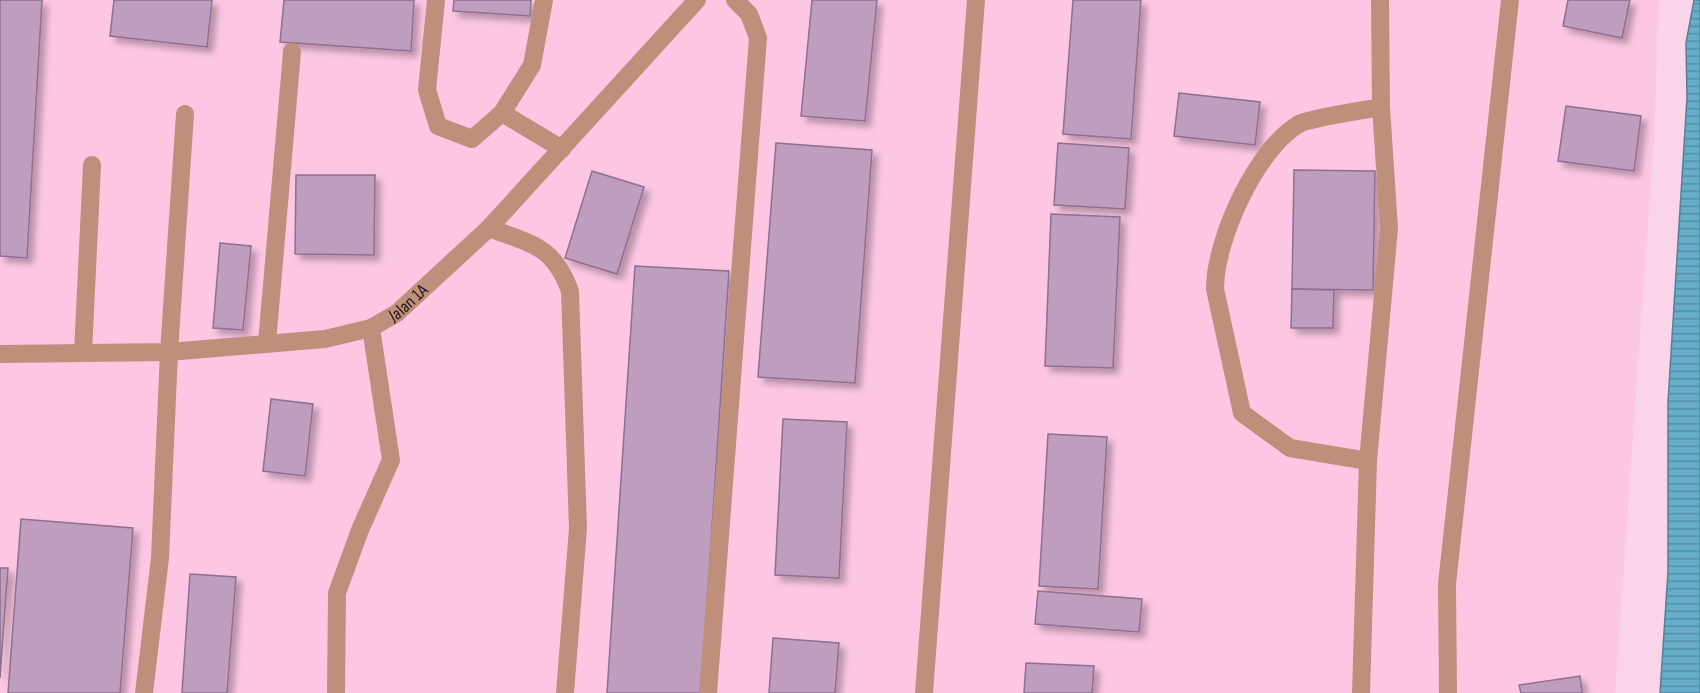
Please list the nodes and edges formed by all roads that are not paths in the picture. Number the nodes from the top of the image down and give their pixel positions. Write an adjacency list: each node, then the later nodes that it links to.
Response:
1 (436, 0): 10 (street)
2 (544, 0): 10 (street)
3 (697, 0): 12 (street, Jalan 1A)
4 (735, 0): 24 (street)
5 (976, 0): 25 (street)
6 (1380, 0): 9 (street)
7 (1510, 0): 27 (street)
8 (292, 52): 16 (street)
9 (1381, 107): 20 (street); 20 (street)
10 (501, 113): 12 (street)
11 (185, 114): 17 (street)
12 (562, 149): 14 (street, Jalan 1A)
13 (92, 165): 18 (street)
14 (489, 228): 15 (street, Jalan 1A); 23 (street)
15 (371, 328): 16 (street, Jalan 1A); 22 (street)
16 (267, 343): 17 (street, Jalan 1A)
17 (169, 352): 18 (street, Jalan 1A); 21 (street)
18 (83, 353): 19 (street, Jalan 1A)
19 (0, 354)
20 (1368, 461): 26 (street)
21 (144, 693)
22 (336, 693)
23 (566, 693)
24 (708, 693)
25 (924, 693)
26 (1360, 693)
27 (1448, 693)

